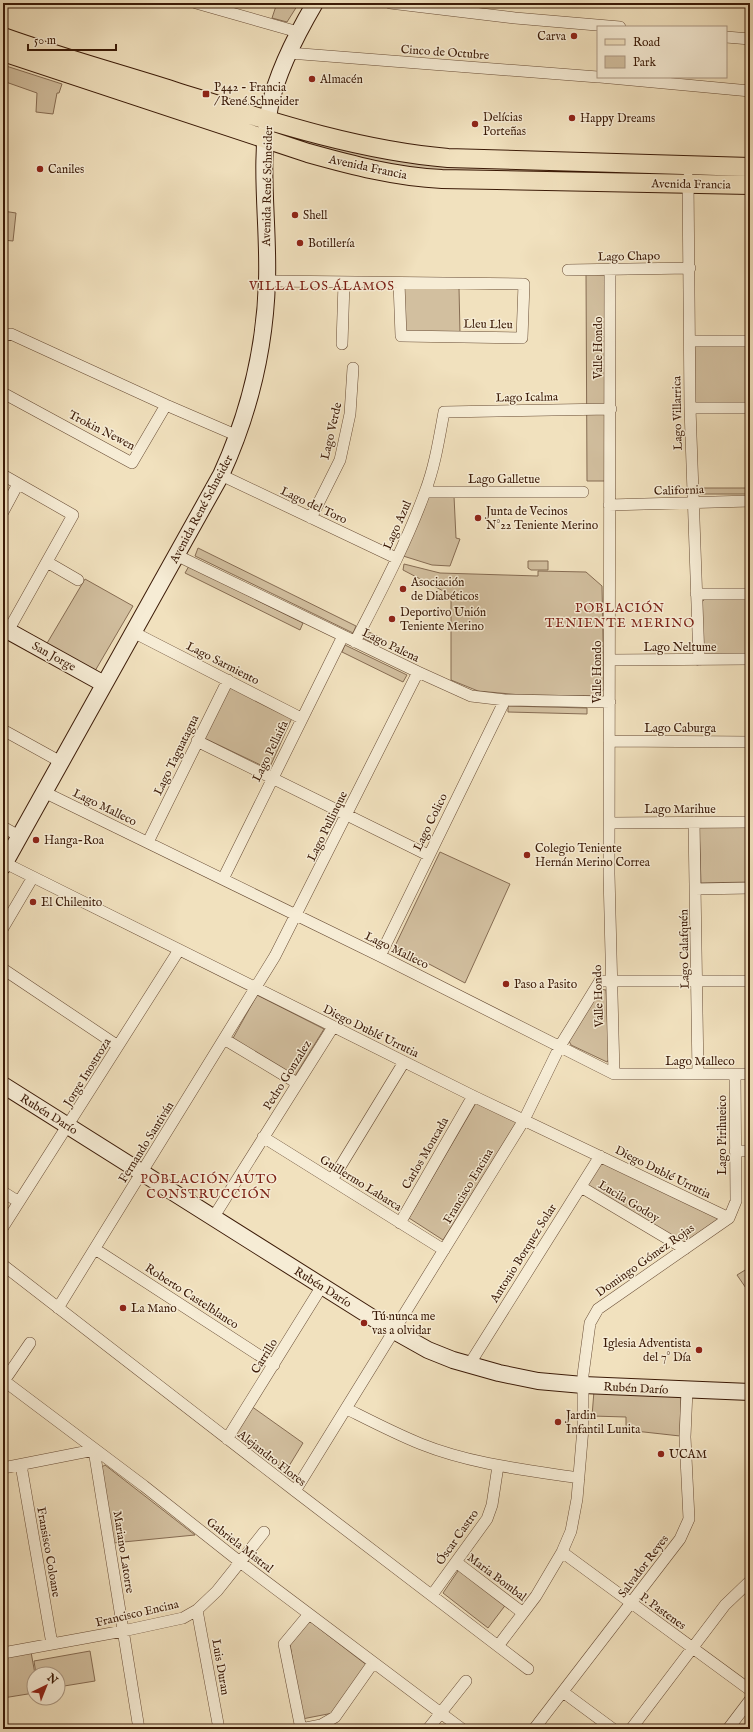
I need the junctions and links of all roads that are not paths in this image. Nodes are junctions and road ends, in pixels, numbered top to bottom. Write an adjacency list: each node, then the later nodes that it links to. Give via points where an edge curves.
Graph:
1 (196, 3): 5 (street)
2 (315, 3): 5 (main road, Avenida René Schneider)
3 (390, 3): 4 (street)
4 (608, 26)
5 (298, 32): 10 (main road, Avenida René Schneider)
6 (727, 36): 8 (street)
7 (3, 37): 11 (main road, Avenida Francia)
8 (750, 39)
9 (3, 52): 11 (main road, Avenida Francia)
10 (289, 53): 12 (street, Cinco de Octubre); 16 (main road, Avenida René Schneider, via 272,99)
11 (36, 56): 14 (main road, Avenida Francia)
12 (597, 77)
13 (610, 78): 15 (street, Cinco de Octubre)
14 (127, 85): 16 (main road, Avenida Francia); 17 (main road, Avenida Francia)
15 (750, 91)
16 (268, 121): 17 (main road, Avenida René Schneider); 18 (main road, Avenida Francia, via 372,148 424,156)
17 (266, 140): 21 (main road, Avenida Francia, via 354,166 424,178); 25 (main road, Avenida René Schneider)
18 (688, 166): 19 (main road, Avenida Francia); 21 (street, Lago Villarrica)
19 (750, 167)
20 (748, 183): 21 (main road, Avenida Francia)
21 (688, 184): 22 (street, Lago Villarrica)
22 (690, 268): 23 (street, Lago Chapo); 29 (street, Lago Villarrica)
23 (610, 269): 24 (street, Lago Chapo); 37 (street, Valle Hondo)
24 (568, 270)
25 (268, 281): 26 (street, Lleu Lleu); 39 (main road, Avenida René Schneider, via 259,358)
26 (344, 283): 27 (street, Lleu Lleu); 31 (street)
27 (399, 283): 27 (street, Lleu Lleu, via 401,336 522,338 524,284)
28 (3, 336): 34 (street, via 11,334)
29 (690, 341): 30 (street); 35 (street, Lago Villarrica)
30 (750, 341)
31 (342, 344)
32 (353, 368): 49 (street, Lago Verde, via 350,414 340,460)
33 (3, 393): 34 (street, Trokin Newen, via 132,462)
34 (166, 405): 39 (street)
35 (690, 408): 36 (street); 46 (street, Lago Villarrica)
36 (750, 408)
37 (611, 409): 38 (street, Lago Icalma); 47 (street, Valle Hondo)
38 (444, 412): 43 (street, Lago Azul, via 436,455)
39 (238, 436): 40 (main road, Avenida René Schneider)
40 (221, 475): 49 (street, Lago del Toro); 50 (main road, Avenida René Schneider)
41 (3, 476): 42 (street)
42 (18, 484): 48 (street); 52 (street, via 73,515)
43 (425, 492): 44 (street, Lago Galletue); 51 (street, Lago Azul)
44 (583, 492)
45 (750, 501): 46 (street, California)
46 (692, 502): 47 (street, California); 54 (street, Lago Villarrica)
47 (609, 505): 61 (street, Valle Hondo)
48 (3, 512)
49 (312, 518): 51 (street, Lago del Toro)
50 (176, 555): 57 (main road, Avenida René Schneider); 58 (street, Lago Palena)
51 (396, 558): 59 (street, Lago Azul)
52 (47, 562): 53 (street); 56 (street)
53 (78, 580)
54 (696, 594): 55 (street); 62 (street, Lago Villarrica)
55 (750, 594)
56 (6, 629): 65 (main road, San Jorge)
57 (133, 632): 64 (street, Lago Sarmiento); 65 (main road, Avenida René Schneider)
58 (343, 636): 59 (street, Lago Palena); 68 (street, Lago Pellaifa)
59 (355, 642): 63 (street, Lago Palena)
60 (750, 659): 62 (street, Lago Neltume)
61 (610, 660): 62 (street, Lago Neltume); 67 (street, Valle Hondo)
62 (699, 660)
63 (418, 672): 66 (street, Lago Palena, via 471,696); 76 (street, Lago Pullinque)
64 (228, 680): 68 (street, Lago Sarmiento); 70 (street, Lago Taguatagua)
65 (104, 684): 73 (main road, Avenida René Schneider)
66 (505, 700): 67 (street, Lago Palena); 83 (street, Lago Colico)
67 (610, 702): 71 (street, Valle Hondo)
68 (301, 718): 74 (street, Lago Pellaifa)
69 (3, 730): 73 (street)
70 (197, 741): 74 (street); 82 (street, Lago Taguatagua)
71 (609, 741): 72 (street, Lago Caburga); 79 (street, Valle Hondo)
72 (750, 742)
73 (61, 762): 75 (main road, Avenida René Schneider)
74 (272, 778): 76 (street); 86 (street, Lago Pellaifa)
75 (44, 792): 81 (main road, Avenida René Schneider); 82 (street, Lago Malleco)
76 (347, 816): 83 (street); 89 (street, Lago Pullinque)
77 (694, 822): 78 (street, Lago Marihue); 79 (street, Lago Marihue); 87 (street, Lago Calafquén)
78 (750, 822)
79 (610, 823): 94 (street, Valle Hondo)
80 (3, 828): 81 (street)
81 (19, 836): 84 (main road, Avenida René Schneider)
82 (148, 842): 86 (street, Lago Malleco)
83 (428, 855): 92 (street, Lago Colico)
84 (4, 865): 85 (street, Diego Dublé Urrutia)
85 (33, 877): 90 (street); 91 (street, Diego Dublé Urrutia)
86 (223, 879): 89 (street, Lago Malleco)
87 (695, 888): 88 (street); 96 (street, Lago Calafquén)
88 (750, 888)
89 (297, 915): 92 (street, Lago Malleco); 97 (street, Lago Pullinque)
90 (3, 928)
91 (179, 950): 97 (street, Diego Dublé Urrutia); 100 (street, Jorge Inostroza)
92 (380, 956): 101 (street, Lago Malleco)
93 (3, 969): 100 (street)
94 (610, 981): 96 (street); 101 (street, Francisco Encina, via 600,980); 103 (street, Valle Hondo)
95 (750, 981): 96 (street)
96 (698, 982): 104 (street, Lago Calafquén)
97 (256, 988): 98 (street, Diego Dublé Urrutia); 99 (street, Fernando Santiván)
98 (333, 1026): 102 (street, Diego Dublé Urrutia); 107 (street, Pedro Gonzalez)
99 (224, 1039): 107 (street); 116 (street, Fernando Santiván)
100 (118, 1046): 111 (street, Jorge Inostroza)
101 (560, 1046): 103 (street, Lago Malleco); 110 (street, Francisco Encina)
102 (404, 1062): 109 (street, Diego Dublé Urrutia); 117 (street)
103 (614, 1074): 104 (street, Lago Malleco)
104 (698, 1074): 105 (street, Lago Malleco)
105 (735, 1074): 106 (street, Lago Malleco); 113 (street, Lago Pirihueico)
106 (750, 1074)
107 (297, 1083): 112 (street, Pedro Gonzalez)
108 (3, 1085): 111 (main road, Rubén Darío)
109 (473, 1096): 110 (street, Diego Dublé Urrutia); 123 (street, Carlos Moncada)
110 (524, 1120): 115 (street, Diego Dublé Urrutia); 127 (street, Francisco Encina)
111 (68, 1126): 116 (main road, Rubén Darío); 120 (street, Jorge Inostroza)
112 (263, 1137): 117 (street, Guillermo Labarca); 121 (street, Pedro Gonzalez)
113 (735, 1151): 114 (street); 122 (street, Lago Pirihueico, via 736,1201)
114 (750, 1151)
115 (600, 1156): 118 (street, Antonio Borquez Solar); 122 (street, Diego Dublé Urrutia)
116 (142, 1173): 121 (main road, Rubén Darío); 125 (street, Fernando Santiván)
117 (332, 1180): 123 (street, Guillermo Labarca)
118 (581, 1187): 126 (street, Lucila Godoy); 134 (street, Antonio Borquez Solar)
119 (3, 1192): 120 (street)
120 (19, 1202): 124 (street, Jorge Inostroza)
121 (213, 1218): 129 (main road, Rubén Darío)
122 (729, 1218): 126 (street, Domingo Gómez Rojas)
123 (400, 1223): 127 (street, Guillermo Labarca)
124 (3, 1227)
125 (95, 1249): 130 (street, Fernando Santiván); 133 (street, Roberto Castelblanco)
126 (685, 1249): 136 (street, Domingo Gómez Rojas, via 598,1309 590,1324)
127 (444, 1250): 131 (street, Francisco Encina)
128 (3, 1265): 130 (street, Alejandro Flores)
129 (322, 1286): 131 (main road, Rubén Darío); 133 (street, Carrillo)
130 (58, 1308): 140 (street, Alejandro Flores)
131 (395, 1331): 134 (main road, Rubén Darío, via 428,1350); 139 (street, Francisco Encina)
132 (30, 1343): 135 (street)
133 (274, 1365): 140 (street, Carrillo)
134 (469, 1365): 136 (main road, Rubén Darío, via 538,1382)
135 (4, 1380): 141 (street, Gabriela Mistral)
136 (583, 1385): 137 (main road, Rubén Darío); 145 (street, Domingo Gómez Rojas)
137 (687, 1390): 138 (main road, Rubén Darío); 153 (street, Salvador Reyes, via 685,1437 688,1519 680,1539)
138 (750, 1392)
139 (347, 1409): 143 (street, via 421,1444); 146 (street, Francisco Encina)
140 (227, 1439): 146 (street, Alejandro Flores)
141 (94, 1450): 142 (street); 149 (street, Gabriela Mistral); 157 (street, Mariano Latorre)
142 (21, 1465): 144 (street); 158 (street, Fransisco Coloane)
143 (498, 1466): 145 (street); 150 (street, Óscar Castro, via 492,1505 487,1518)
144 (3, 1468)
145 (579, 1478): 148 (street, Domingo Gómez Rojas, via 574,1521)
146 (295, 1491): 152 (street, Alejandro Flores)
147 (264, 1532): 149 (street, Francisco Encina)
148 (562, 1552): 153 (street, P. Pastenes); 155 (street, Domingo Gómez Rojas)
149 (240, 1562): 154 (street, Francisco Encina, via 217,1591); 156 (street, Gabriela Mistral)
150 (456, 1562): 152 (street, Óscar Castro); 155 (street, Maria Bombal)
151 (750, 1581): 160 (street, via 725,1605)
152 (432, 1595): 159 (street, Alejandro Flores)
153 (631, 1604): 160 (street, P. Pastenes); 166 (street, Salvador Reyes)
154 (197, 1610): 157 (street, Francisco Encina, via 183,1618); 170 (street, Luis Duran)
155 (523, 1613): 159 (street, Domingo Gómez Rojas)
156 (309, 1614): 162 (street, Gabriela Mistral); 171 (street, via 284,1644)
157 (123, 1631): 158 (street, Francisco Encina); 169 (street, Mariano Latorre)
158 (52, 1644): 161 (street, Francisco Encina)
159 (498, 1646): 163 (street, Alejandro Flores)
160 (693, 1648): 165 (street, P. Pastenes); 176 (street)
161 (3, 1653)
162 (373, 1663): 168 (street, Gabriela Mistral); 171 (street, via 334,1718 322,1725)
163 (528, 1669)
164 (466, 1681): 168 (street)
165 (750, 1690)
166 (563, 1692): 174 (street, Salvador Reyes); 175 (street)
167 (750, 1700): 177 (street)
168 (440, 1713): 172 (street); 173 (street, Gabriela Mistral)
169 (139, 1729)
170 (219, 1729)
171 (301, 1729)
172 (428, 1729)
173 (462, 1729)
174 (534, 1729)
175 (613, 1729)
176 (631, 1729)
177 (728, 1729)

